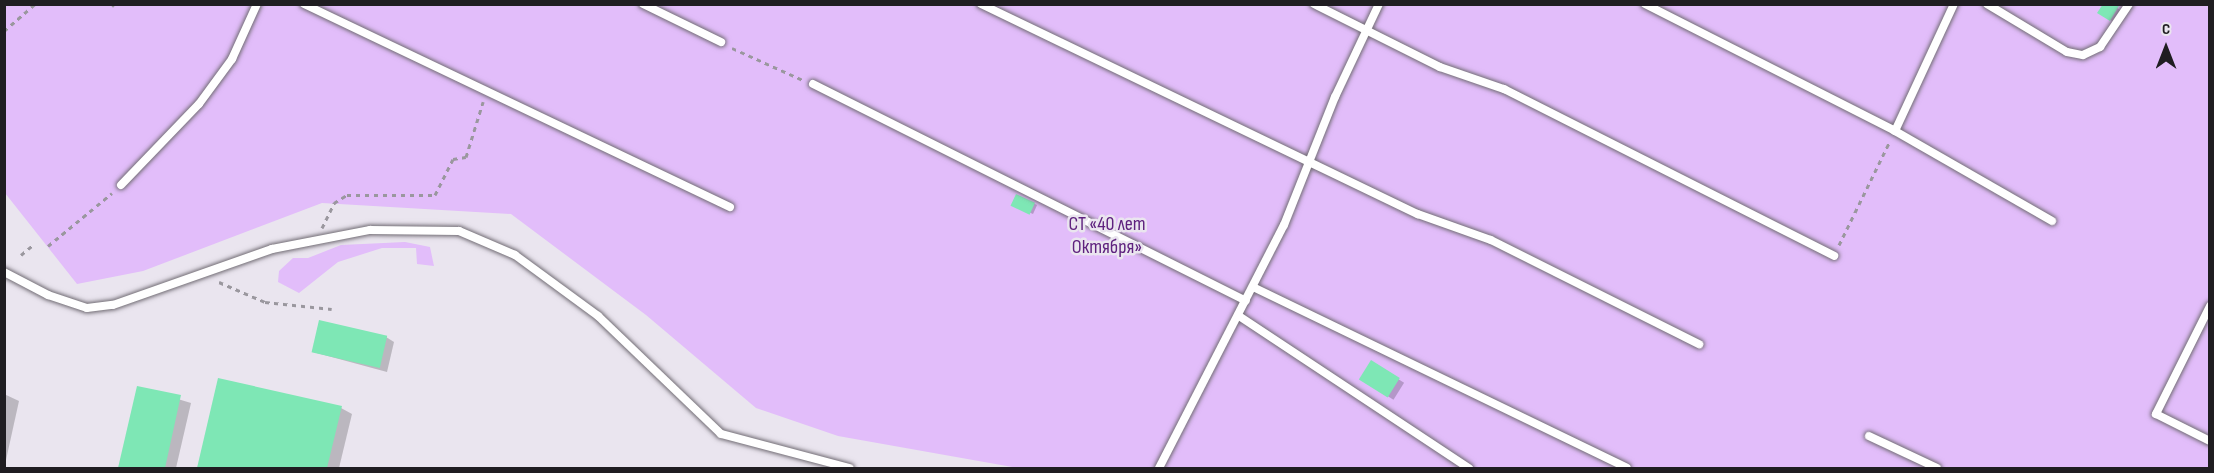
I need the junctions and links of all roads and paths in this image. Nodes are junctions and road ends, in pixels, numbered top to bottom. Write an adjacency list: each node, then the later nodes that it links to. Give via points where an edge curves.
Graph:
1 (35, 4): 13 (path)
2 (257, 4): 20 (lane, via 232,59 199,104)
3 (304, 4): 17 (lane)
4 (643, 4): 14 (lane)
5 (981, 4): 19 (lane)
6 (1314, 4): 12 (lane)
7 (1379, 4): 12 (lane)
8 (1645, 4): 18 (lane)
9 (1954, 4): 18 (lane)
10 (1987, 4): 11 (lane, via 2067,52 2084,55 2100,47)
11 (2129, 4)
12 (1368, 30): 19 (lane, via 1335,97); 27 (lane, via 1440,66 1504,89)
13 (4, 31)
14 (721, 42)
15 (746, 54): 16 (path)
16 (813, 84): 31 (lane)
17 (487, 91): 21 (lane); 23 (path, via 466,158 453,159 435,195 347,195 334,203)
18 (1895, 131): 22 (lane); 27 (path)
19 (1310, 162): 30 (lane); 35 (lane, via 1418,214 1491,240)
20 (121, 185): 25 (path)
21 (730, 207)
22 (2052, 221)
23 (316, 241): 29 (lane, via 272,249); 38 (lane, via 370,230 459,231 506,251 598,316 721,434)
24 (34, 244): 26 (path)
25 (48, 246)
26 (21, 255)
27 (1834, 256)
28 (4, 272): 29 (lane, via 48,295 87,308 113,305)
29 (198, 273): 33 (path, via 265,302)
30 (1253, 287): 31 (lane); 41 (lane)
31 (1246, 301): 34 (lane)
32 (2210, 306): 37 (lane, via 2156,414)
33 (332, 309)
34 (1239, 316): 39 (lane); 40 (lane)
35 (1699, 344)
36 (1869, 436): 42 (lane)
37 (2210, 441)
38 (850, 468)
39 (1159, 468)
40 (1469, 468)
41 (1627, 468)
42 (1937, 468)

